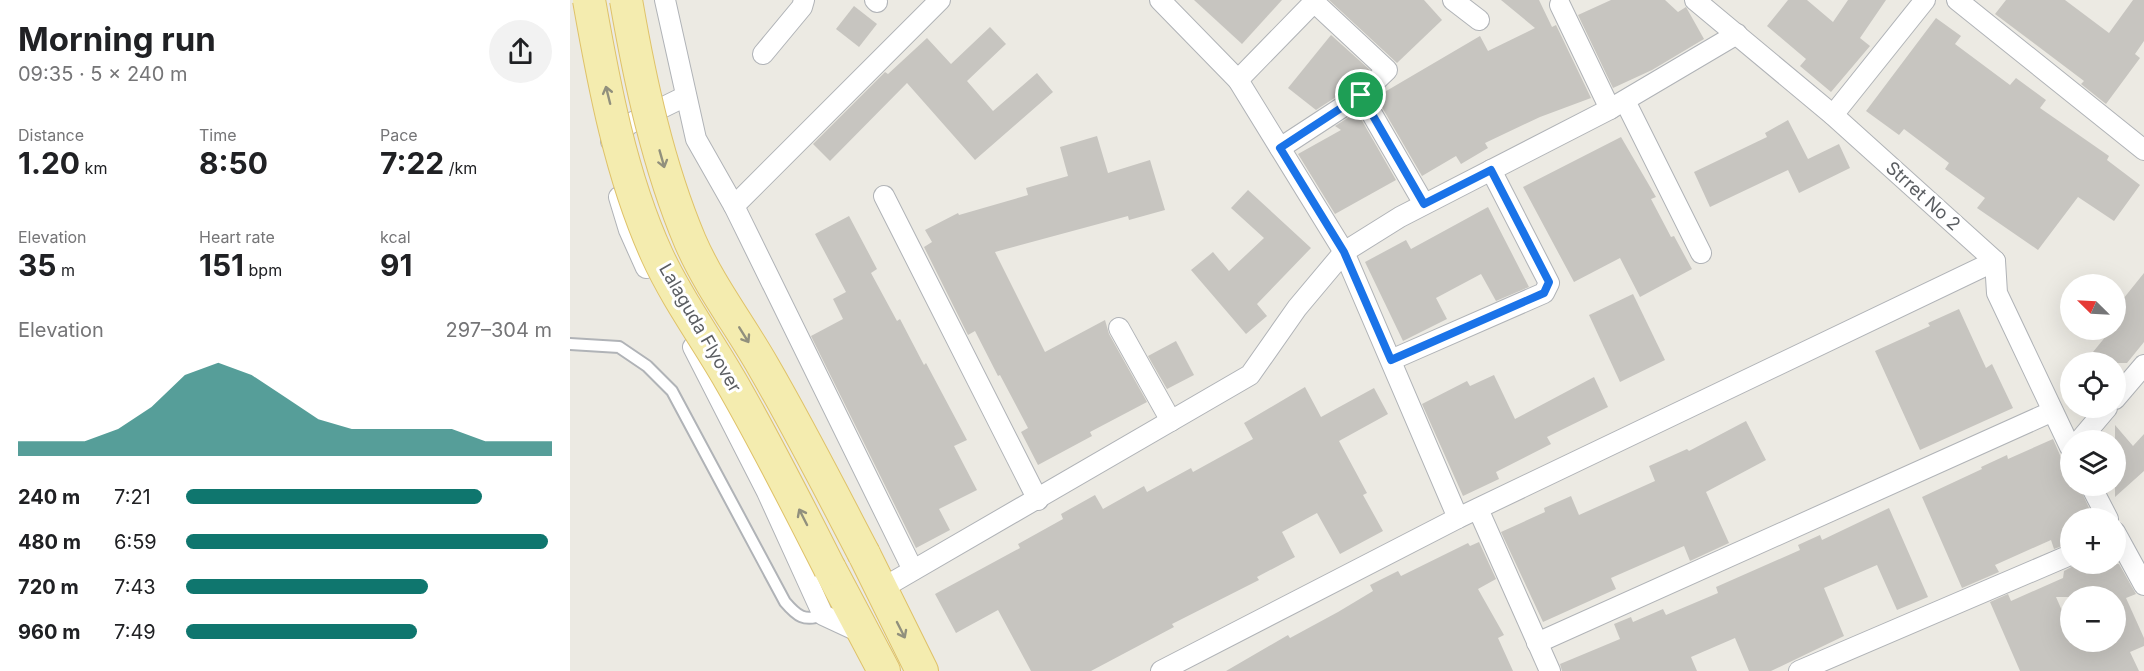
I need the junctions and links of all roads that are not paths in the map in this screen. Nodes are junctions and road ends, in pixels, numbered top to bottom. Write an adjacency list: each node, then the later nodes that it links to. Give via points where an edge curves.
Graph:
1 (589, 0): 48 (main road, Lalaguda Flyover, one-way to 1, bridge, via 761,435 657,255 620,144)
2 (626, 0): 46 (main road, Lalaguda Flyover, one-way to 46, bridge, via 656,137 671,192 691,243 762,364)
3 (665, 0): 17 (street)
4 (804, 0): 14 (street)
5 (940, 0): 25 (street)
6 (1160, 0): 15 (street)
7 (1454, 0): 12 (street)
8 (1695, 0): 13 (street, Strret No 2)
9 (1925, 0): 19 (street)
10 (1957, 0): 21 (street)
11 (1560, 5): 18 (street)
12 (1479, 20)
13 (1737, 34): 18 (street); 19 (street, Strret No 2)
14 (764, 54)
15 (1238, 81): 16 (street, via 1314,2 1387,69); 20 (street)
16 (1361, 95): 20 (street); 24 (street)
17 (686, 96): 25 (street, via 696,139); 47 (street, via 629,124 608,143 607,158 629,230 648,272 706,370 768,492)
18 (1618, 105): 22 (street); 27 (street)
19 (1833, 115): 28 (street, Strret No 2)
20 (1280, 148): 26 (street)
21 (2144, 150)
22 (1491, 170): 24 (street); 31 (street, via 1549,282 1548,289)
23 (884, 196): 39 (street)
24 (1424, 204): 26 (street)
25 (734, 206): 44 (street)
26 (1344, 252): 31 (street); 36 (street, via 1297,308 1250,375)
27 (1701, 253)
28 (1995, 261): 34 (street, via 1997,293); 40 (street)
29 (1119, 328): 36 (street)
30 (570, 344): 47 (lane, via 619,347 647,366 672,391 785,602 798,617 812,620)
31 (1391, 360): 41 (street)
32 (2143, 367): 33 (street)
33 (2126, 386)
34 (2051, 412): 37 (street); 49 (street)
35 (2099, 418): 38 (street)
36 (1171, 421): 39 (street)
37 (2061, 430)
38 (2088, 430)
39 (1038, 500): 44 (street)
40 (1478, 509): 41 (street); 49 (street)
41 (1458, 518): 52 (street)
42 (2126, 553): 45 (street)
43 (2060, 559): 54 (street)
44 (913, 570): 46 (street)
45 (2144, 585)
46 (881, 589): 51 (main road, Lalaguda Flyover, one-way to 51)
47 (823, 615): 48 (street)
48 (866, 635): 50 (main road, Lalaguda Flyover)
49 (1537, 643): 53 (street)
50 (884, 671)
51 (922, 671)
52 (1161, 671)
53 (1550, 671)
54 (1799, 671)

